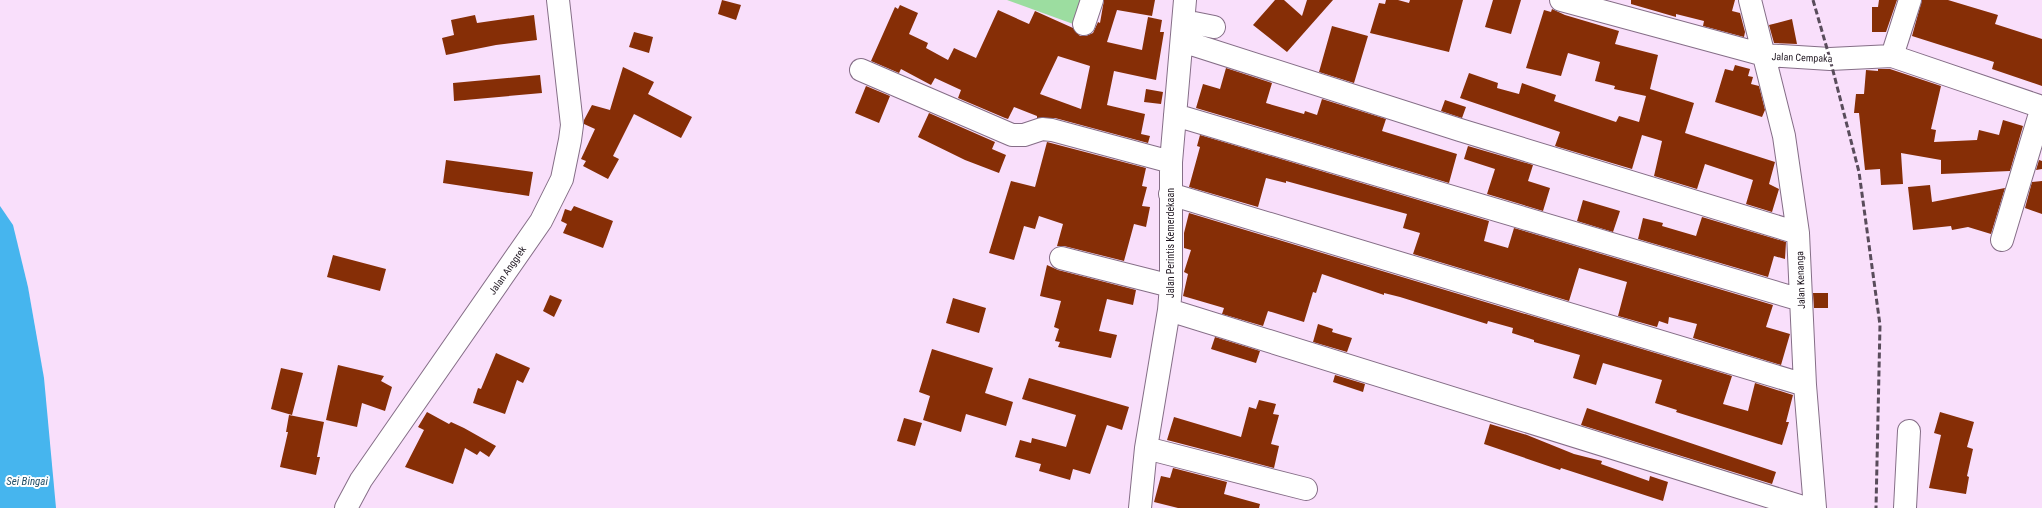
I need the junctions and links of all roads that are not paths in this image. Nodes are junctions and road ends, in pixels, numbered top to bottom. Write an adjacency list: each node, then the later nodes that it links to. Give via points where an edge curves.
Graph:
1 (558, 0): 27 (street, Jalan Anggrek, via 572,125 562,179 541,221 361,480)
2 (1092, 0): 7 (street)
3 (1561, 0): 9 (street, Jalan Cempaka)
4 (1750, 0): 9 (street, Jalan Kenanga)
5 (1910, 0): 10 (street)
6 (1184, 20): 8 (street); 13 (street, Jalan Perintis Kemerdekaan); 16 (street, via 1460,130)
7 (1084, 24)
8 (1214, 27)
9 (1764, 55): 10 (street, Jalan Cempaka, via 1830,59); 16 (street, Jalan Kenanga, via 1784,136)
10 (1892, 56): 12 (street, Jalan Cempaka)
11 (861, 70): 14 (street, via 1012,135 1024,135 1042,129 1052,130)
12 (2042, 107): 17 (street)
13 (1175, 115): 14 (street, Jalan Perintis Kemerdekaan); 20 (street)
14 (1171, 162): 15 (street, Jalan Perintis Kemerdekaan)
15 (1170, 194): 19 (street, Jalan Perintis Kemerdekaan); 22 (street)
16 (1798, 233): 20 (street, Jalan Kenanga)
17 (2002, 240)
18 (1062, 258): 19 (street)
19 (1171, 286): 21 (street, Jalan Perintis Kemerdekaan)
20 (1801, 300): 22 (street, Jalan Kenanga)
21 (1169, 310): 24 (street, Jalan Perintis Kemerdekaan); 28 (street)
22 (1805, 385): 29 (street, Jalan Kenanga)
23 (1909, 431): 30 (street)
24 (1146, 448): 25 (street); 26 (street, Jalan Perintis Kemerdekaan)
25 (1306, 489)
26 (1146, 506)
27 (346, 508)
28 (1806, 508)
29 (1815, 508)
30 (1905, 508)

